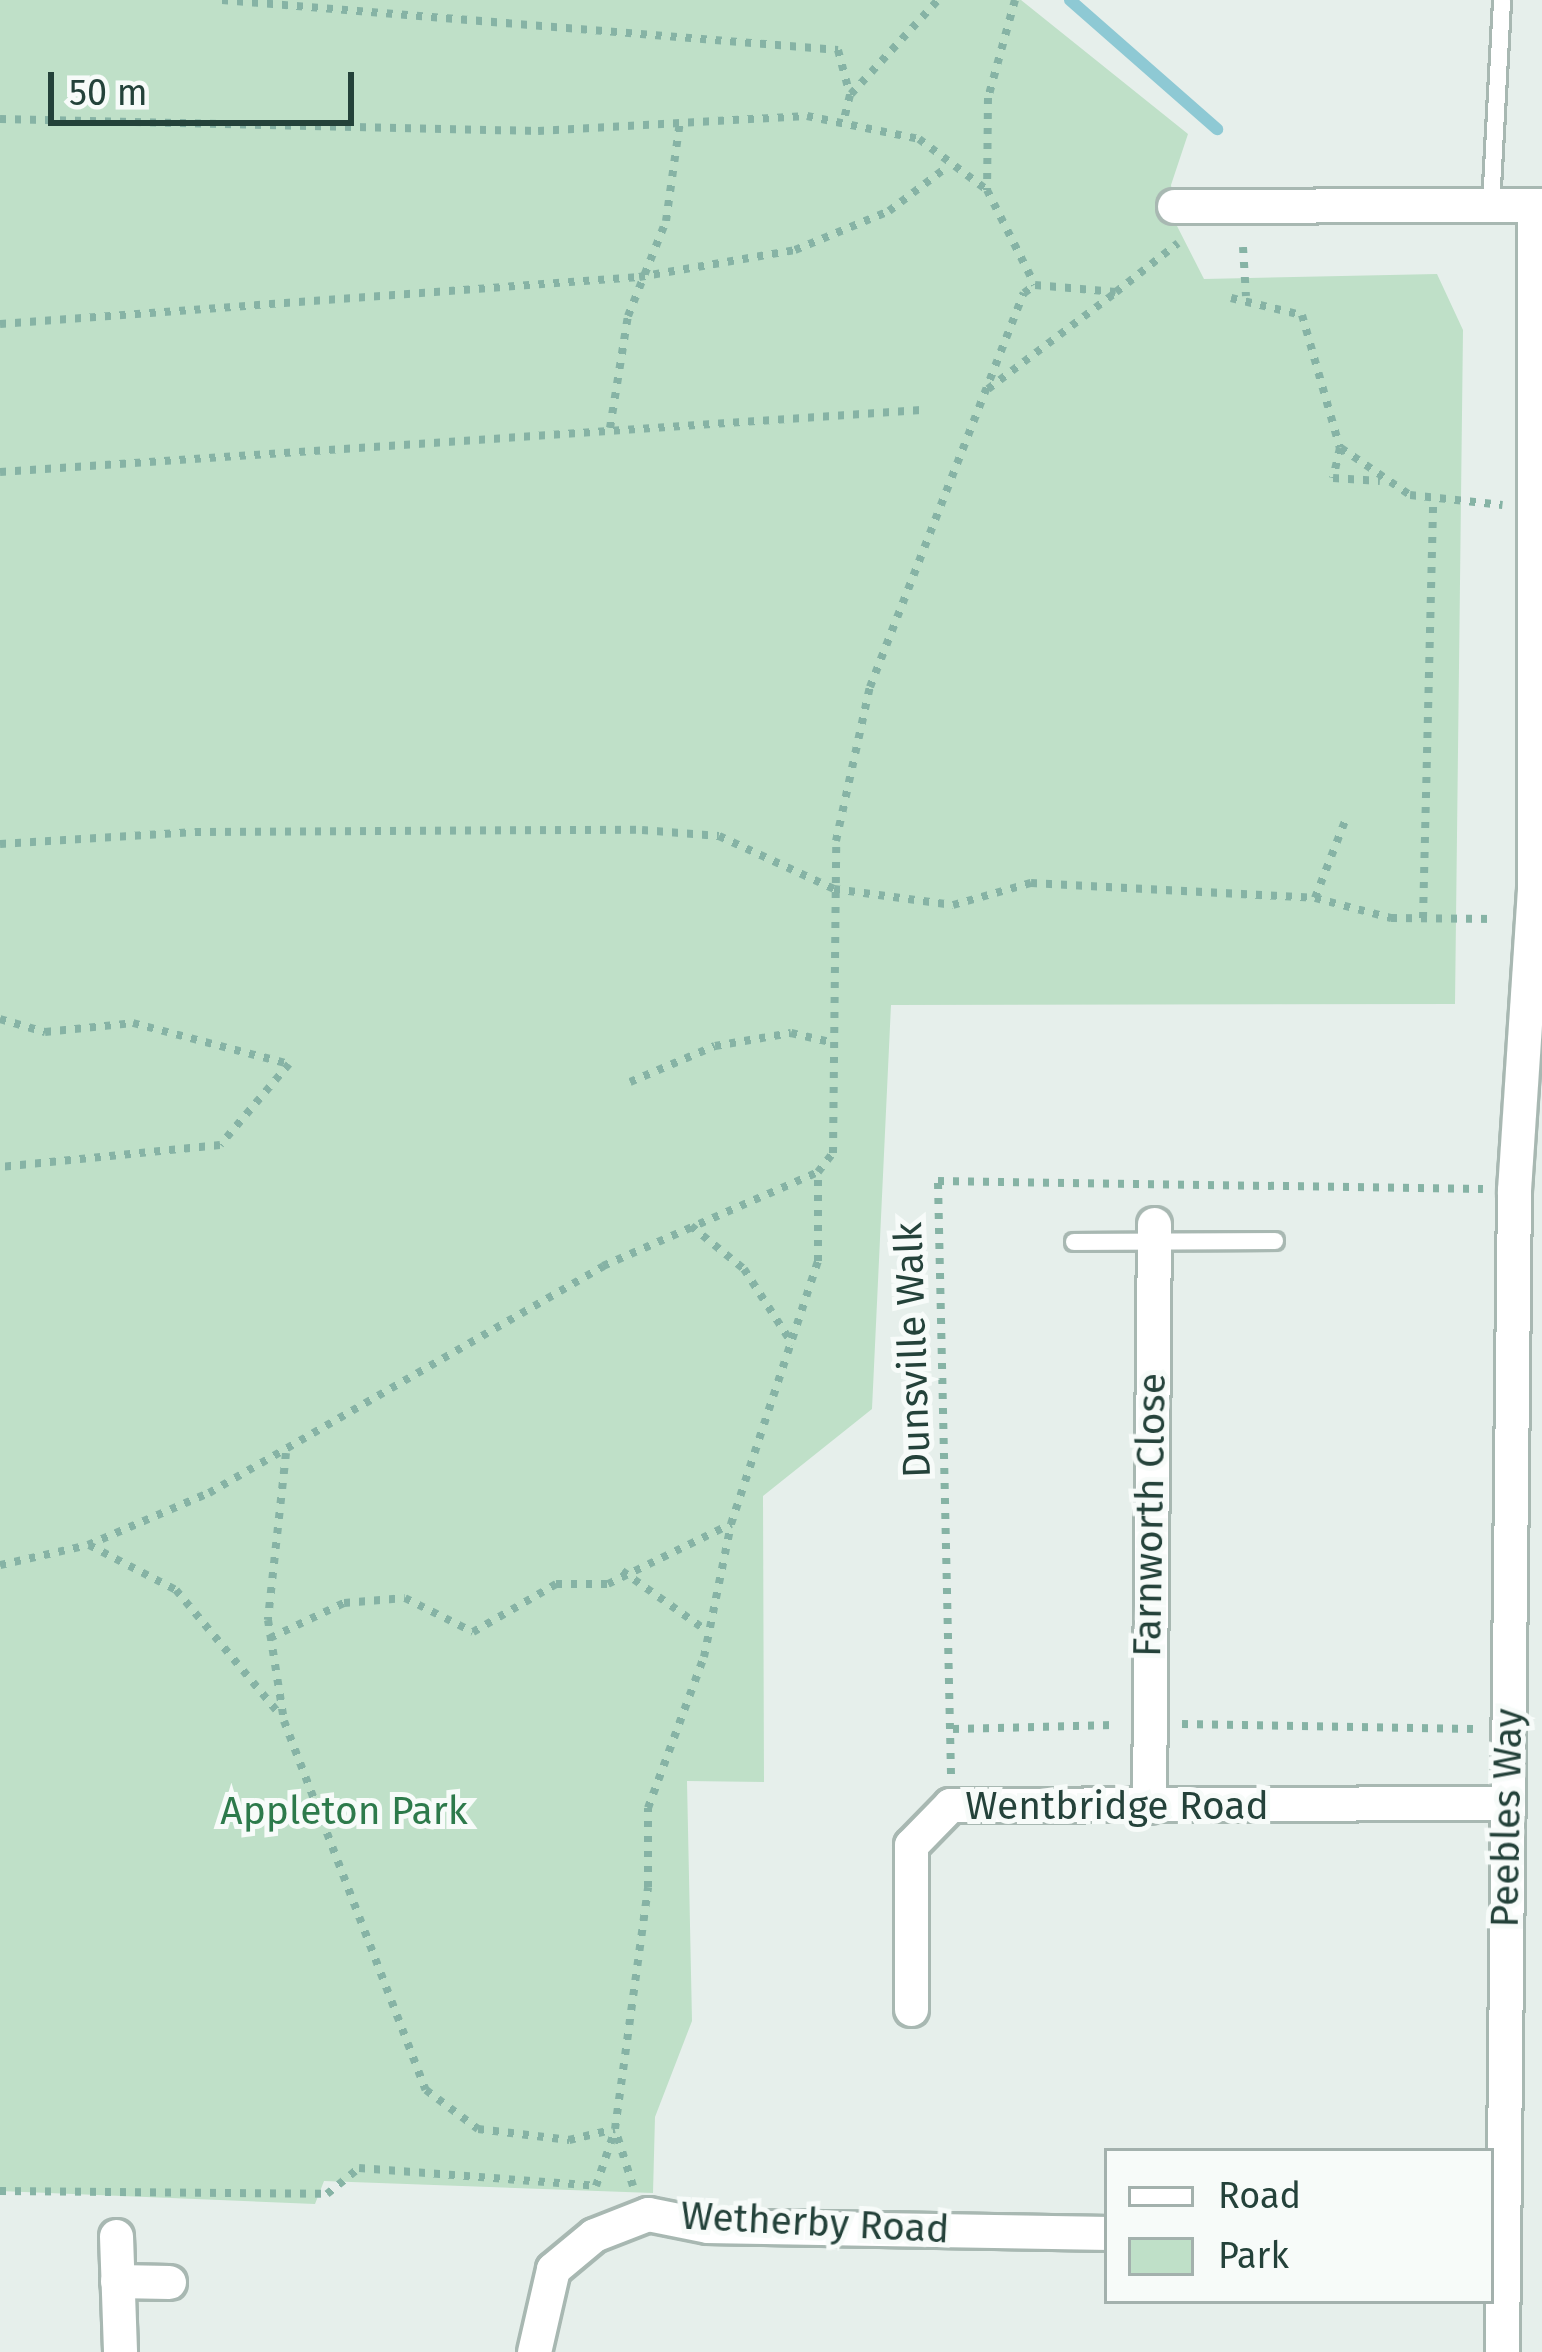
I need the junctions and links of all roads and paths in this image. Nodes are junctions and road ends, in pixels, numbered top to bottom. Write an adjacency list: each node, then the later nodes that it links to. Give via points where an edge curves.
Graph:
1 (223, 0): 5 (path, via 838,50)
2 (938, 0): 5 (path)
3 (1015, 0): 10 (path, via 988,98)
4 (1502, 0): 11 (lane)
5 (850, 95): 8 (path)
6 (0, 119): 7 (path, via 538,131)
7 (680, 122): 8 (path, via 807,116); 15 (path, via 666,221)
8 (843, 124): 9 (path, via 920,139)
9 (947, 167): 10 (path); 15 (path, via 889,211 795,250)
10 (987, 190): 16 (path)
11 (1492, 205): 12 (street); 13 (street)
12 (1538, 205): 28 (street, Peebles Way)
13 (1187, 206): 17 (path, via 1183,238)
14 (1243, 247): 18 (path)
15 (639, 277): 20 (path); 23 (path)
16 (1035, 285): 17 (path); 21 (path)
17 (1116, 292): 21 (path)
18 (1246, 296): 19 (path); 24 (path, via 1302,315)
19 (1231, 298)
20 (0, 324)
21 (988, 390): 31 (path, via 870,687)
22 (921, 410): 23 (path)
23 (610, 428): 25 (path)
24 (1340, 448): 26 (path); 26 (path, via 1333,478)
25 (0, 472)
26 (1380, 481): 27 (path)
27 (1433, 499): 28 (path); 34 (path)
28 (1534, 506): 33 (street, Peebles Way)
29 (1345, 821): 32 (path)
30 (0, 844): 31 (path, via 195,832 642,830 719,836)
31 (834, 889): 32 (path, via 953,904 1031,883); 36 (path)
32 (1315, 898): 34 (path)
33 (1536, 901): 34 (path); 40 (street, Peebles Way)
34 (1423, 918)
35 (0, 1019): 38 (path, via 45,1032 133,1023 289,1064 220,1145)
36 (834, 1043): 37 (path, via 791,1033 715,1046); 39 (path, via 833,1153)
37 (630, 1082)
38 (0, 1167)
39 (818, 1172): 41 (path); 45 (path, via 818,1261)
40 (1514, 1190): 55 (path, Dunsville Walk, via 938,1181); 56 (street, Peebles Way)
41 (692, 1226): 45 (path, via 743,1269); 46 (path, via 603,1267)
42 (1154, 1233): 43 (lane); 44 (lane); 54 (street, Farnworth Close)
43 (1275, 1241)
44 (1074, 1242)
45 (794, 1346): 47 (path)
46 (286, 1454): 48 (path); 52 (path)
47 (731, 1524): 50 (path); 51 (path)
48 (88, 1545): 49 (path); 53 (path, via 176,1590)
49 (0, 1565)
50 (621, 1570): 51 (path, via 668,1594); 52 (path, via 608,1584 556,1584 473,1632 406,1598 344,1603)
51 (708, 1632): 61 (path, via 648,1808 649,1887)
52 (270, 1638): 53 (path)
53 (284, 1721): 61 (path, via 342,1892 426,2090 478,2129 569,2140)
54 (1148, 1724): 55 (path); 56 (path); 59 (street, Farnworth Close)
55 (953, 1729): 58 (path, Dunsville Walk)
56 (1519, 1738): 57 (street, Peebles Way)
57 (1507, 1803): 59 (street, Wentbridge Road); 66 (street, Peebles Way)
58 (950, 1805): 59 (street, Wentbridge Road); 60 (street, Wentbridge Road, via 911,1845)
59 (1149, 1806)
60 (911, 2009)
61 (615, 2129): 62 (path, via 596,2186 359,2168 327,2194); 63 (path)
62 (0, 2191)
63 (648, 2214): 64 (street, Wetherby Road, via 708,2226); 70 (street, Wetherby Road, via 594,2236 553,2269)
64 (1104, 2233)
65 (116, 2236): 67 (street)
66 (1498, 2239): 71 (street, Peebles Way)
67 (117, 2281): 68 (street); 69 (street)
68 (169, 2282)
69 (120, 2352)
70 (534, 2352)
71 (1502, 2352)

